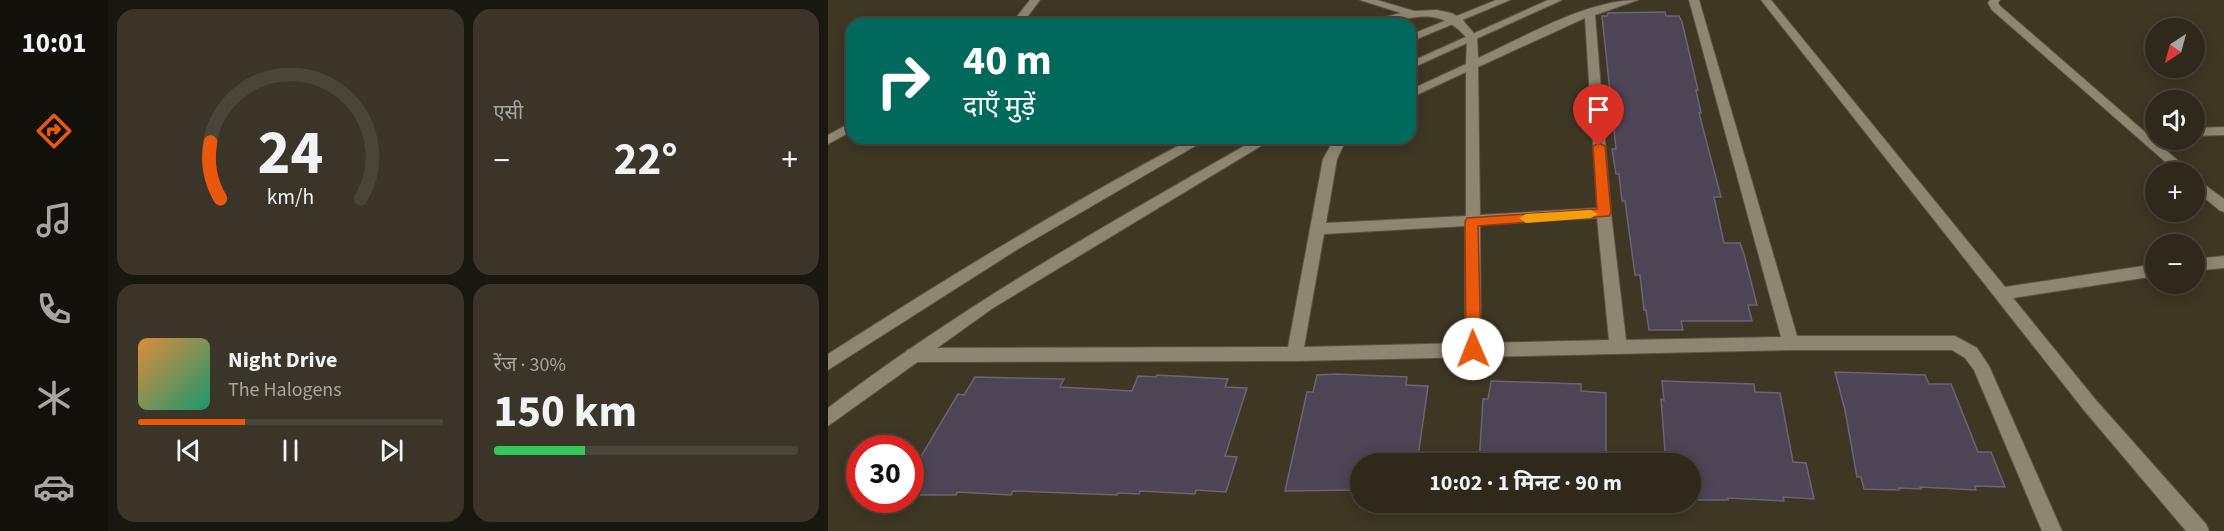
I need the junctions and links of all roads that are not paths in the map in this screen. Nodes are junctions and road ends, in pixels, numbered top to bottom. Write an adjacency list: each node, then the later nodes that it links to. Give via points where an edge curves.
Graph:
1 (1035, 0): 11 (street)
2 (1365, 0): 10 (street)
3 (1505, 0): 13 (street)
4 (1557, 0): 15 (street)
5 (1633, 0): 9 (street)
6 (1694, 0): 38 (street)
7 (1766, 0): 37 (street)
8 (1995, 0): 22 (street, via 1996,8 2024,34)
9 (1590, 13): 17 (street); 31 (street)
10 (1419, 14): 12 (street); 13 (street)
11 (1021, 18)
12 (1388, 18)
13 (1455, 19): 14 (street); 15 (street)
14 (1416, 36)
15 (1472, 37): 16 (street); 17 (street)
16 (1416, 63)
17 (1471, 64): 18 (street); 32 (street)
18 (1416, 91)
19 (846, 130): 24 (street)
20 (2224, 131): 21 (street)
21 (2205, 132)
22 (2141, 134): 23 (street); 28 (street)
23 (2145, 134)
24 (828, 140)
25 (1192, 144): 43 (street, via 999,252)
26 (1258, 144): 42 (street, via 1052,264)
27 (1338, 144): 33 (street, via 1330,159)
28 (2173, 162)
29 (2205, 191): 30 (street)
30 (2224, 207)
31 (1604, 213): 32 (street); 39 (street)
32 (1472, 222): 33 (street); 40 (street)
33 (1317, 229): 41 (street)
34 (2224, 262): 35 (street)
35 (2205, 264)
36 (2145, 272): 37 (street)
37 (2000, 294): 46 (street)
38 (1791, 343): 39 (street); 45 (street, via 1955,343 1971,353 1981,366)
39 (1618, 346): 40 (street)
40 (1473, 349): 41 (street)
41 (1295, 354): 42 (street)
42 (913, 355): 44 (street)
43 (828, 363)
44 (828, 418)
45 (2052, 531)
46 (2199, 531)

